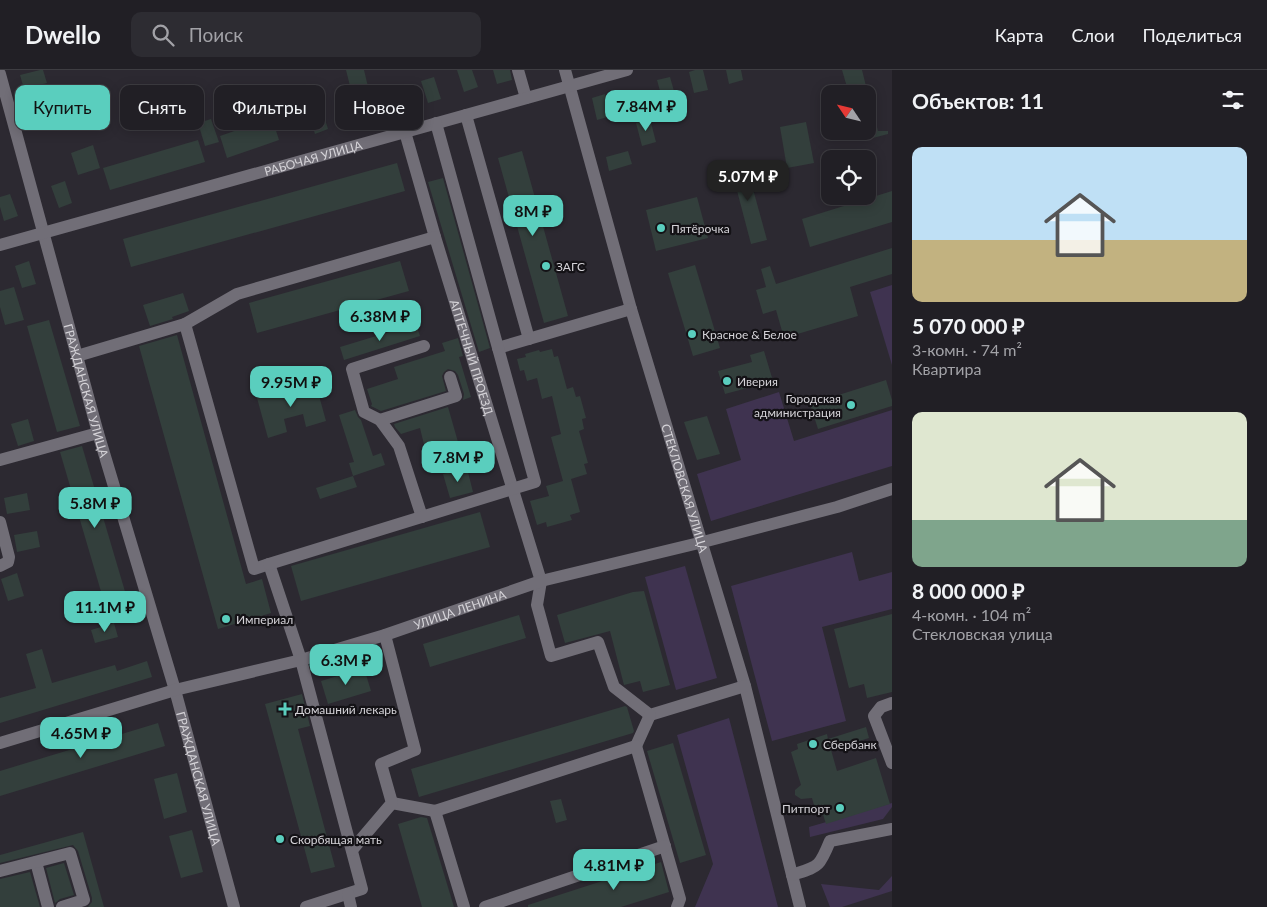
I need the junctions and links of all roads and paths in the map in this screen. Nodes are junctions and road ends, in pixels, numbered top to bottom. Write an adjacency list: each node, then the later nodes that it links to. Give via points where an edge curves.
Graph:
1 (518, 70): 6 (street)
2 (565, 70): 5 (street, СТЕКЛОВСКАЯ УЛИЦА)
3 (627, 70): 5 (street, РАБОЧАЯ УЛИЦА)
4 (0, 74): 10 (street, ГРАЖДАНСКАЯ УЛИЦА)
5 (569, 86): 6 (street, РАБОЧАЯ УЛИЦА); 13 (street, СТЕКЛОВСКАЯ УЛИЦА)
6 (526, 98): 7 (street, РАБОЧАЯ УЛИЦА)
7 (466, 115): 8 (street, РАБОЧАЯ УЛИЦА); 15 (street)
8 (436, 123): 9 (street, РАБОЧАЯ УЛИЦА); 17 (street)
9 (405, 132): 10 (street, РАБОЧАЯ УЛИЦА); 11 (street, АПТЕЧНЫЙ ПРОЕЗД)
10 (44, 232): 12 (street, РАБОЧАЯ УЛИЦА); 18 (street, ГРАЖДАНСКАЯ УЛИЦА)
11 (435, 238): 14 (street, via 237,294); 23 (street, АПТЕЧНЫЙ ПРОЕЗД)
12 (0, 245)
13 (631, 309): 15 (street); 27 (street, СТЕКЛОВСКАЯ УЛИЦА)
14 (185, 324): 18 (street); 28 (street, via 254,569)
15 (529, 339): 17 (street)
16 (424, 346): 20 (street, via 352,369 364,412)
17 (498, 348): 23 (street, via 535,482)
18 (77, 356): 21 (street, ГРАЖДАНСКАЯ УЛИЦА)
19 (450, 378): 20 (street, via 456,396)
20 (380, 420): 25 (street, via 399,446)
21 (98, 433): 22 (street); 34 (street, ГРАЖДАНСКАЯ УЛИЦА)
22 (0, 460)
23 (512, 489): 25 (street); 30 (street, АПТЕЧНЫЙ ПРОЕЗД)
24 (892, 489): 27 (street, УЛИЦА ЛЕНИНА)
25 (422, 517): 28 (street)
26 (0, 522): 29 (street, via 9,557 8,562)
27 (703, 542): 30 (street, УЛИЦА ЛЕНИНА); 33 (street, СТЕКЛОВСКАЯ УЛИЦА)
28 (269, 564): 32 (street)
29 (0, 566)
30 (541, 581): 31 (street, УЛИЦА ЛЕНИНА); 36 (street, via 537,606 551,656 598,642 614,687)
31 (385, 636): 32 (street, УЛИЦА ЛЕНИНА); 40 (street, via 415,750 381,764)
32 (301, 660): 34 (street, УЛИЦА ЛЕНИНА); 44 (street)
33 (745, 686): 36 (street); 47 (street, СТЕКЛОВСКАЯ УЛИЦА)
34 (175, 690): 37 (street, УЛИЦА ЛЕНИНА); 51 (street, ГРАЖДАНСКАЯ УЛИЦА)
35 (892, 703): 39 (street, via 881,707 874,716)
36 (650, 715): 38 (street)
37 (0, 743)
38 (636, 746): 41 (street); 43 (street)
39 (892, 763)
40 (392, 803): 41 (street); 44 (street)
41 (435, 811): 54 (street)
42 (892, 829): 47 (street, via 830,841 822,863)
43 (665, 846): 55 (street); 56 (street, via 680,898)
44 (352, 850): 48 (street, via 362,889)
45 (36, 862): 46 (street); 49 (street); 50 (street, via 70,853 84,900)
46 (0, 871)
47 (792, 876): 57 (street, СТЕКЛОВСКАЯ УЛИЦА)
48 (348, 894): 52 (street); 53 (street)
49 (48, 907)
50 (62, 907)
51 (234, 907)
52 (306, 907)
53 (351, 907)
54 (464, 907)
55 (484, 907)
56 (678, 907)
57 (800, 907)

